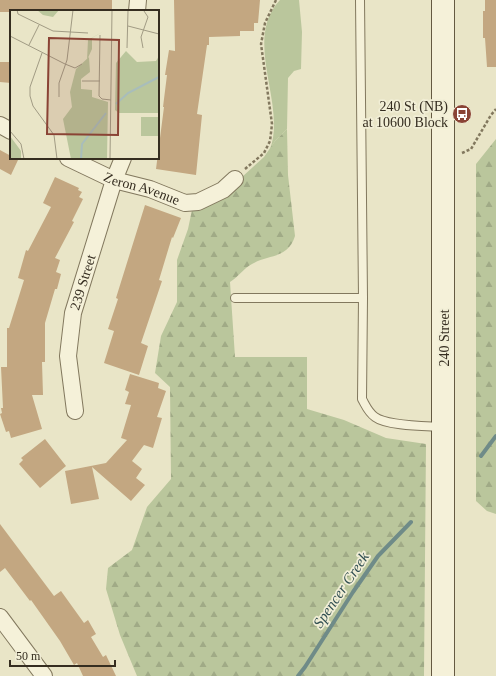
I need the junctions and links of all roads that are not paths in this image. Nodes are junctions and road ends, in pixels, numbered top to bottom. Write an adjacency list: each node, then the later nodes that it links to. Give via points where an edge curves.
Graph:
1 (138, 0): 4 (street)
2 (360, 0): 12 (lane)
3 (443, 0): 14 (main road, 240 Street)
4 (137, 10)
5 (0, 125): 6 (street)
6 (10, 130)
7 (70, 159): 10 (street, Zeron Avenue)
8 (123, 159): 10 (street, 239 Street)
9 (234, 179): 10 (street, Zeron Avenue, via 223,190 198,202 185,203 150,189)
10 (114, 180): 13 (street, 239 Street, via 73,313 68,356)
11 (235, 298): 12 (lane)
12 (363, 298): 14 (lane, via 362,399 368,411 385,422)
13 (75, 410)
14 (444, 428): 17 (main road, 240 Street)
15 (0, 617): 16 (street)
16 (44, 676)
17 (444, 676)

